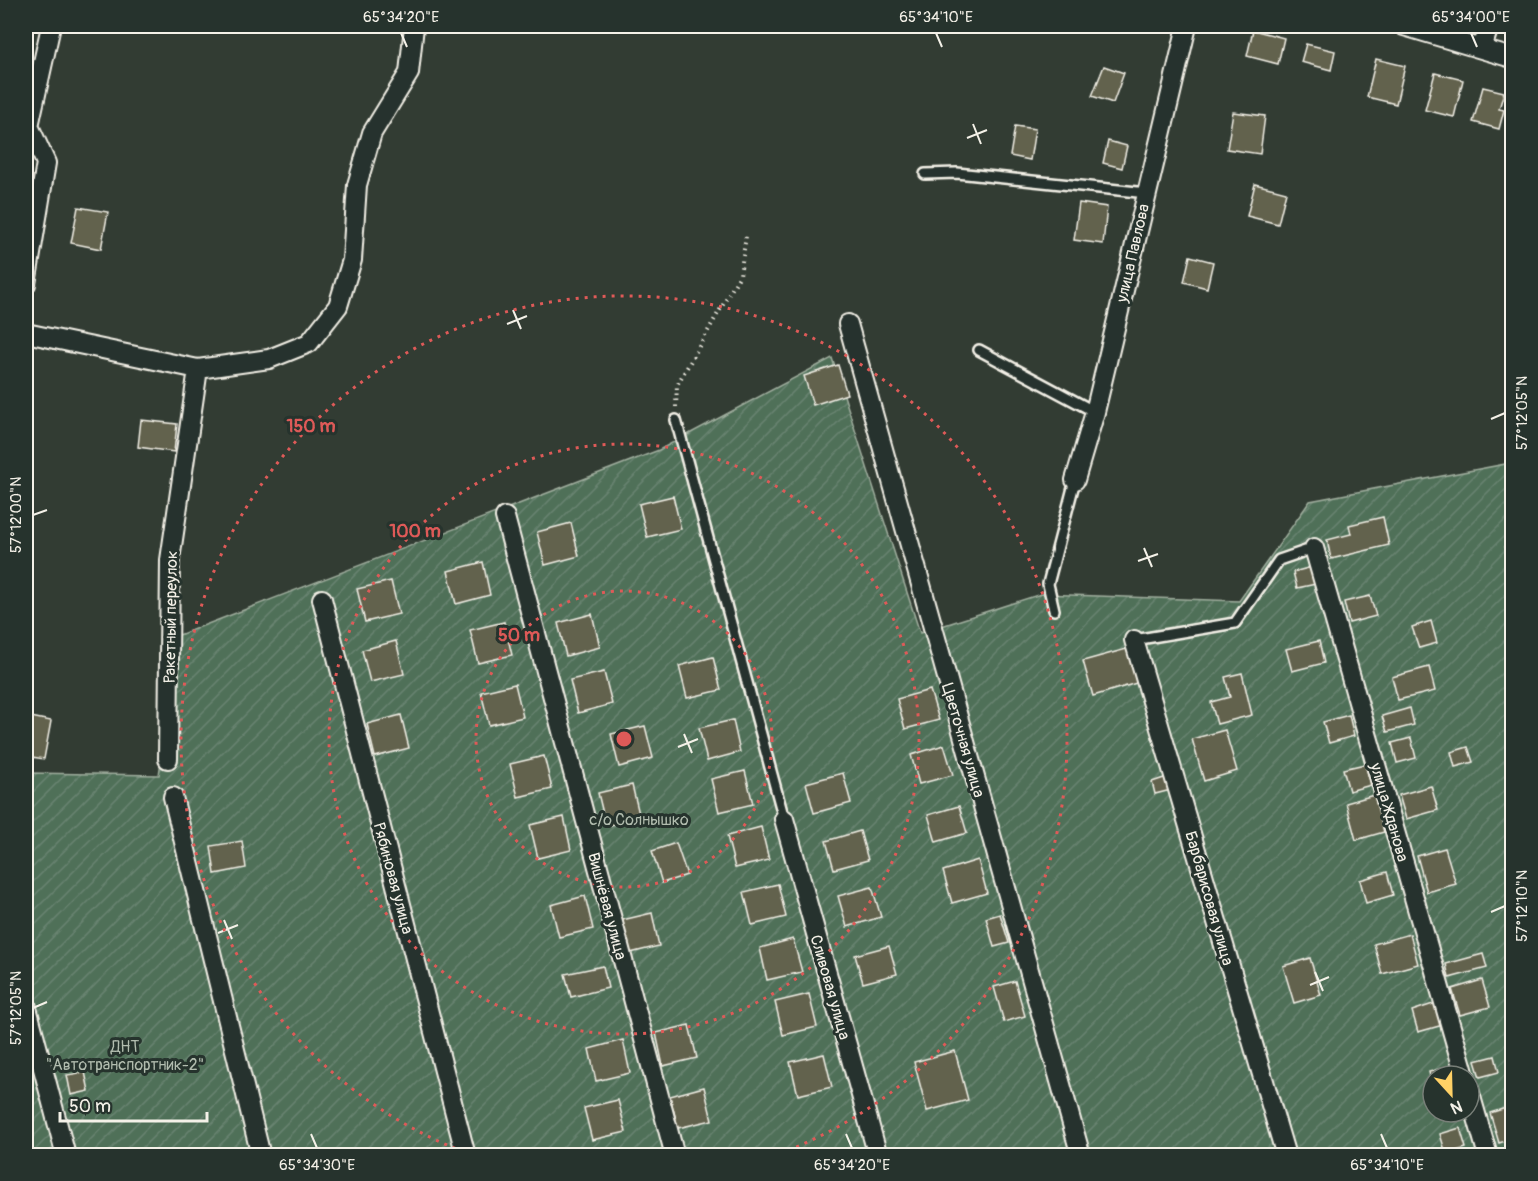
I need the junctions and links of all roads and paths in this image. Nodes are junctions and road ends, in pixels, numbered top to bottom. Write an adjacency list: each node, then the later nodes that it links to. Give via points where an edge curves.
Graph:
1 (51, 26): 8 (street)
2 (414, 26): 16 (street, via 409,73 372,134 357,185 352,260 338,306 309,343 269,359)
3 (1186, 26): 10 (street, улица Павлова)
4 (1404, 26): 6 (street)
5 (1489, 26): 6 (street)
6 (1482, 50): 7 (street)
7 (1512, 58)
8 (27, 126): 12 (street, via 46,163)
9 (925, 174): 10 (lane, via 957,173)
10 (1147, 193): 17 (street, улица Павлова)
11 (746, 236): 18 (path, via 740,275 677,385)
12 (26, 284)
13 (848, 324): 36 (street, Цветочная улица)
14 (26, 333): 16 (street)
15 (978, 350): 17 (lane)
16 (198, 369): 25 (street, Ракетный переулок, via 170,560)
17 (1095, 412): 19 (street, улица Павлова)
18 (676, 420): 27 (lane)
19 (1076, 480): 23 (lane, via 1048,584)
20 (505, 517): 34 (street, Вишнёвая улица)
21 (1314, 548): 24 (lane, via 1279,560 1235,622); 29 (street, улица Жданова)
22 (322, 599): 33 (street, Рябиновая улица)
23 (1054, 610)
24 (1134, 640): 37 (street, Барбарисовая улица)
25 (168, 759)
26 (173, 796): 32 (street)
27 (784, 819): 35 (street, Сливовая улица)
28 (26, 1004): 31 (street)
29 (1462, 1064)
30 (1479, 1124): 38 (street)
31 (66, 1155)
32 (261, 1155)
33 (466, 1155)
34 (675, 1155)
35 (878, 1155)
36 (1081, 1155)
37 (1286, 1155)
38 (1488, 1155)

